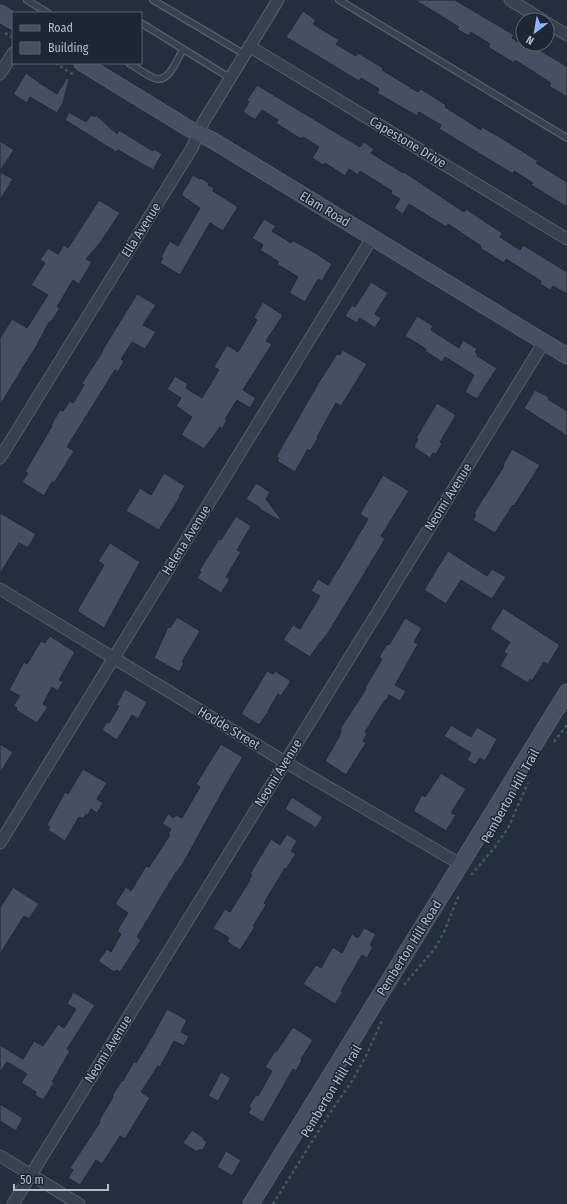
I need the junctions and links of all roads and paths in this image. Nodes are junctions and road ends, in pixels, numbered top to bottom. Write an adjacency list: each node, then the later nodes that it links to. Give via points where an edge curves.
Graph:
1 (27, 0): 6 (lane)
2 (153, 0): 14 (lane)
3 (278, 0): 14 (street, Ella Avenue)
4 (339, 0): 21 (lane)
5 (510, 0): 7 (street)
6 (46, 12)
7 (530, 12)
8 (0, 13): 9 (street)
9 (12, 20)
10 (142, 24): 13 (lane)
11 (555, 28): 12 (street)
12 (567, 35)
13 (183, 49): 17 (lane, via 170,73 164,78 156,80); 19 (lane)
14 (247, 50): 19 (street, Ella Avenue); 23 (street, Capestone Drive)
15 (12, 55): 18 (street)
16 (84, 64): 20 (street, Elam Road)
17 (131, 64)
18 (0, 74)
19 (230, 78): 20 (street, Ella Avenue)
20 (199, 133): 22 (street, Elam Road); 26 (street, Ella Avenue)
21 (567, 138)
22 (372, 238): 24 (street, Elam Road); 28 (street, Helena Avenue)
23 (567, 239)
24 (544, 342): 25 (street, Elam Road); 32 (street, Neomi Avenue)
25 (567, 356)
26 (0, 458)
27 (0, 589): 28 (street, Hodde Street)
28 (114, 657): 32 (street, Hodde Street); 34 (street, Helena Avenue)
29 (567, 692): 35 (street, Pemberton Hill Road)
30 (567, 725): 31 (path, Pemberton Hill Trail)
31 (550, 746)
32 (285, 762): 35 (street, Hodde Street); 41 (street, Neomi Avenue)
33 (529, 780): 36 (path, Pemberton Hill Trail, via 508,828)
34 (0, 843)
35 (460, 864): 44 (street, Pemberton Hill Road)
36 (469, 877)
37 (462, 890): 38 (path, via 436,947)
38 (401, 988)
39 (384, 1016): 45 (path, Pemberton Hill Trail, via 352,1081)
40 (0, 1156): 41 (street)
41 (30, 1175): 42 (street, Neomi Avenue); 43 (street)
42 (12, 1204)
43 (79, 1204)
44 (251, 1204)
45 (274, 1204)

